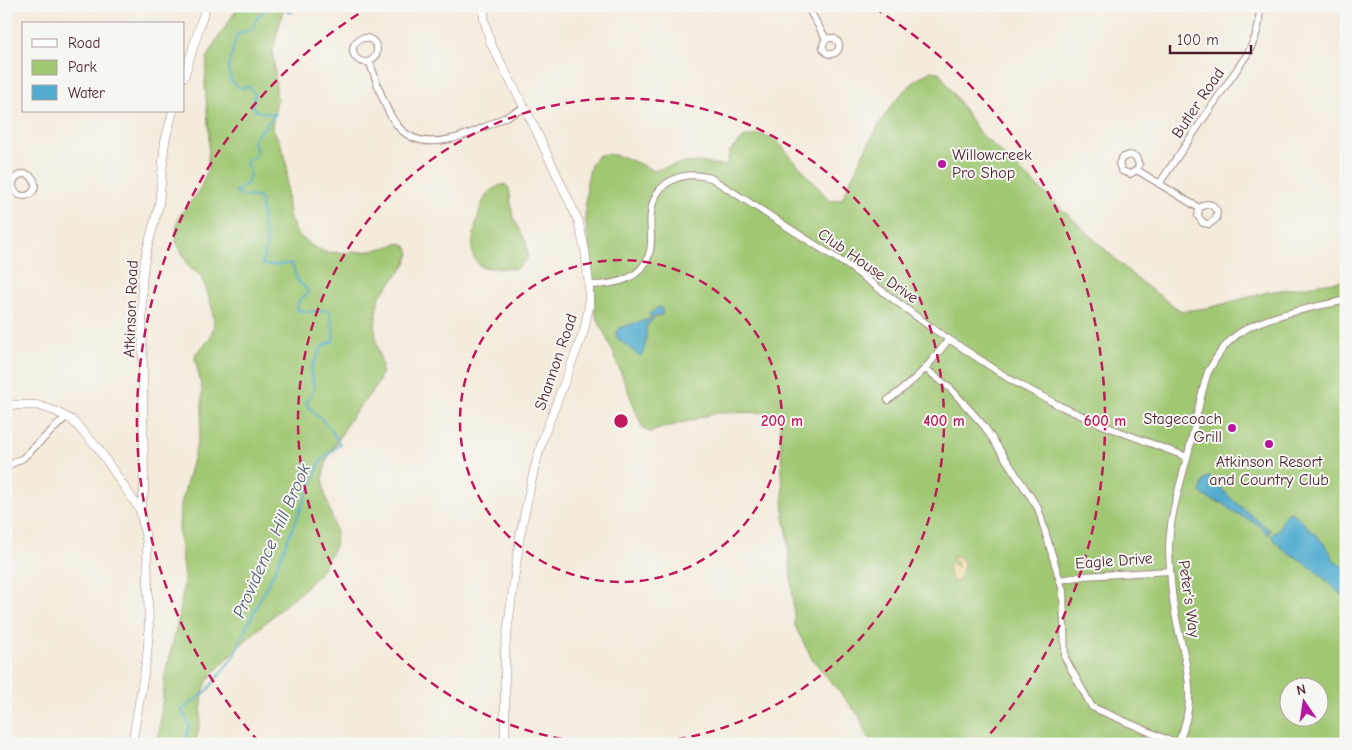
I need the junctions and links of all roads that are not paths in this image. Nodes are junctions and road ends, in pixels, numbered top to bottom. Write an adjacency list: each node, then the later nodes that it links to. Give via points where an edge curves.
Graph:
1 (206, 6): 7 (street)
2 (484, 6): 8 (street, Shannon Road, via 491,44)
3 (807, 6): 5 (street)
4 (1259, 6): 13 (street, Butler Road, via 1259,24 1248,53)
5 (826, 39)
6 (369, 62): 8 (street, via 394,121 405,133 418,139 429,142 449,140)
7 (185, 74)
8 (524, 108): 15 (street, Shannon Road, via 578,220)
9 (173, 112): 24 (street, Atkinson Road, via 165,142 159,205 142,278 144,491)
10 (1137, 170): 13 (street)
11 (6, 174): 12 (street)
12 (14, 180)
13 (1159, 184): 14 (street)
14 (1199, 208)
15 (589, 285): 17 (street, Club House Drive, via 614,284 638,273 650,251 650,212 660,190 680,176 698,174 722,184 850,267); 28 (street, Shannon Road, via 584,331 543,438 520,536 505,649)
16 (1346, 300): 22 (street, Peter's Way, via 1260,322 1228,342 1208,372)
17 (948, 340): 18 (street); 22 (street, Club House Drive, via 1060,406)
18 (926, 369): 19 (street); 26 (street, via 950,388 984,426 1032,497 1042,516)
19 (888, 400)
20 (6, 405): 21 (street, via 37,405)
21 (66, 417): 23 (street, via 23,458); 24 (street, via 98,448)
22 (1187, 457): 25 (street, Peter's Way, via 1171,529)
23 (6, 467)
24 (140, 510): 27 (street, via 147,543 149,630)
25 (1170, 571): 26 (street, Eagle Drive); 29 (street, Peter's Way, via 1190,690 1187,718)
26 (1060, 580): 29 (street, via 1065,658 1092,707)
27 (132, 744)
28 (505, 744)
29 (1178, 744)

